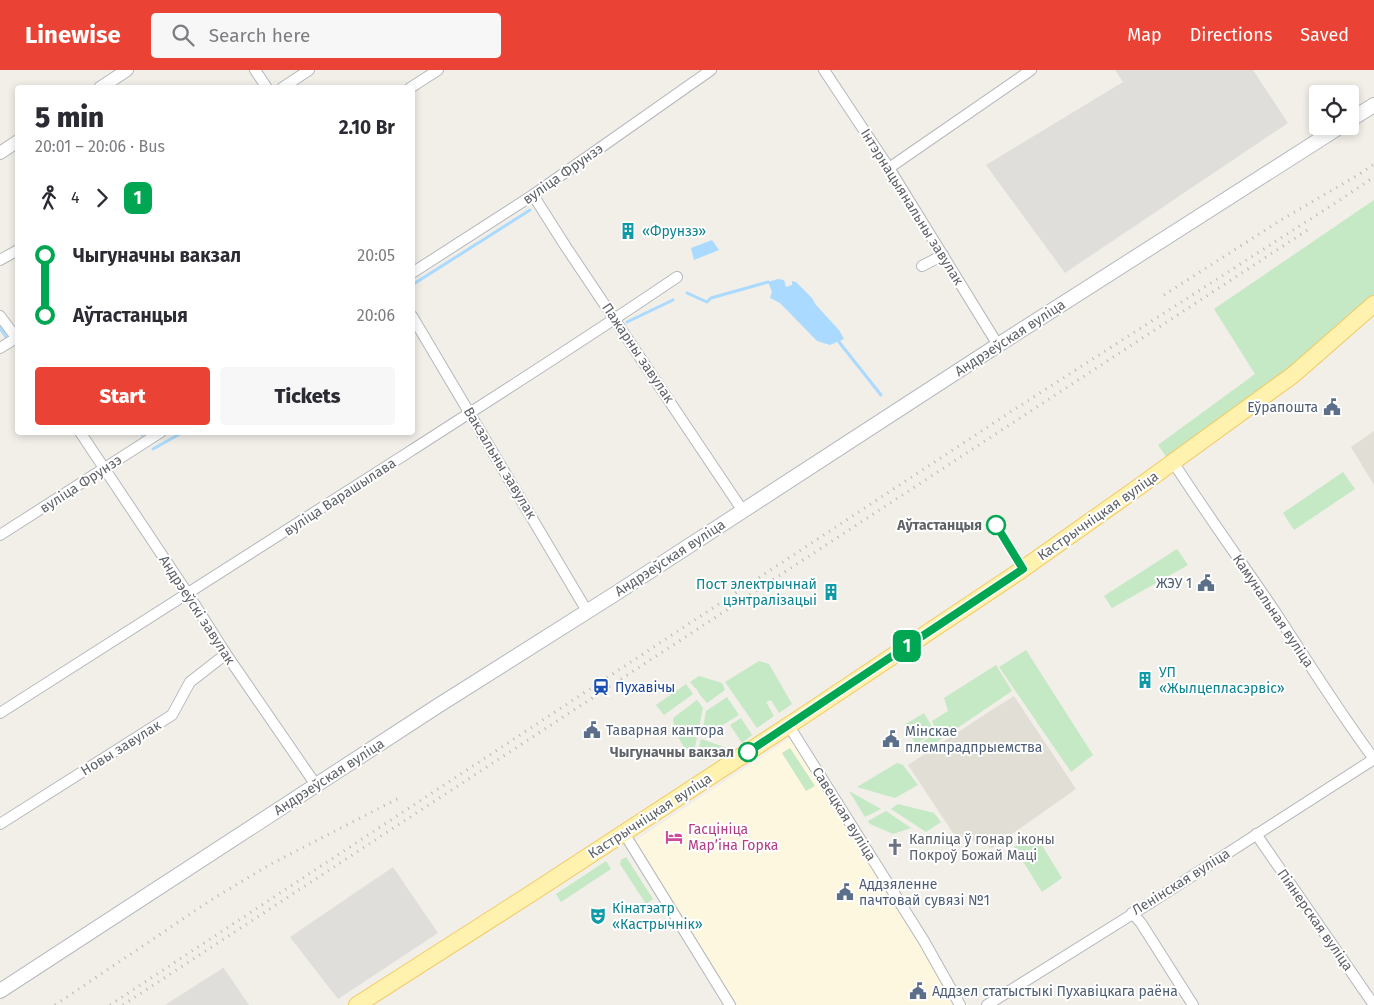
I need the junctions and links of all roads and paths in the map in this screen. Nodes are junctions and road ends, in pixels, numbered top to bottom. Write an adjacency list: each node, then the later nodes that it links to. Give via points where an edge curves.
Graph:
1 (127, 70): 8 (street)
2 (255, 70): 9 (street)
3 (309, 70): 10 (street)
4 (438, 70): 11 (street)
5 (711, 70): 18 (street, вуліца Фрунзэ)
6 (824, 70): 17 (street, Інтэрнацыянальны завулак)
7 (1031, 70): 17 (street)
8 (104, 85)
9 (265, 85)
10 (286, 85)
11 (415, 85)
12 (1374, 105): 13 (main road)
13 (1359, 114)
14 (1327, 135): 31 (main road, Андрэеўская вуліца)
15 (15, 143): 16 (street)
16 (0, 153)
17 (888, 168): 20 (street, Інтэрнацыянальны завулак)
18 (532, 195): 23 (street, вуліца Фрунзэ); 27 (street, Пажарны завулак)
19 (15, 252): 21 (street)
20 (943, 255): 22 (street); 31 (street, Інтэрнацыянальны завулак)
21 (0, 260)
22 (922, 266)
23 (415, 271)
24 (676, 277): 27 (street, вуліца Варашылава)
25 (1374, 304): 36 (main road, Кастрычніцкая вуліца, via 1293,375)
26 (0, 316): 29 (street)
27 (615, 320): 33 (street, вуліца Варашылава); 38 (street, Пажарны завулак)
28 (415, 321): 33 (street, Вакзальны завулак)
29 (15, 335)
30 (15, 339): 32 (street)
31 (998, 345): 38 (main road, Андрэеўская вуліца)
32 (0, 348)
33 (470, 413): 40 (street, вуліца Варашылава); 41 (street, Вакзальны завулак)
34 (82, 435): 37 (street, Андрэеўскі завулак)
35 (156, 435): 37 (street, вуліца Фрунзэ)
36 (1174, 462): 44 (main road, Кастрычніцкая вуліца, via 1020,571); 45 (street, Камунальная вуліца)
37 (104, 468): 39 (street, вуліца Фрунзэ); 40 (street, Андрэеўскі завулак)
38 (743, 511): 41 (main road, Андрэеўская вуліца)
39 (0, 535)
40 (188, 594): 42 (street, Андрэеўскі завулак); 43 (street, вуліца Варашылава)
41 (587, 611): 46 (main road, Андрэеўская вуліца)
42 (226, 654): 46 (street, Андрэеўскі завулак); 47 (street, Новы завулак, via 190,682 172,715)
43 (0, 712)
44 (789, 726): 48 (main road, Кастрычніцкая вуліца); 54 (street, Савецкая вуліца)
45 (1374, 759): 49 (street, Ленінская вуліца)
46 (316, 785): 51 (main road, Андрэеўская вуліца)
47 (0, 824)
48 (624, 833): 52 (main road, Кастрычніцкая вуліца); 53 (street)
49 (1256, 834): 50 (street, Ленінская вуліца); 57 (street, Піянерская вуліца)
50 (1132, 913): 55 (street, Ленінская вуліца); 56 (street)
51 (0, 991)
52 (357, 1005)
53 (730, 1005)
54 (960, 1005)
55 (987, 1005)
56 (1193, 1005)
57 (1374, 1005)

